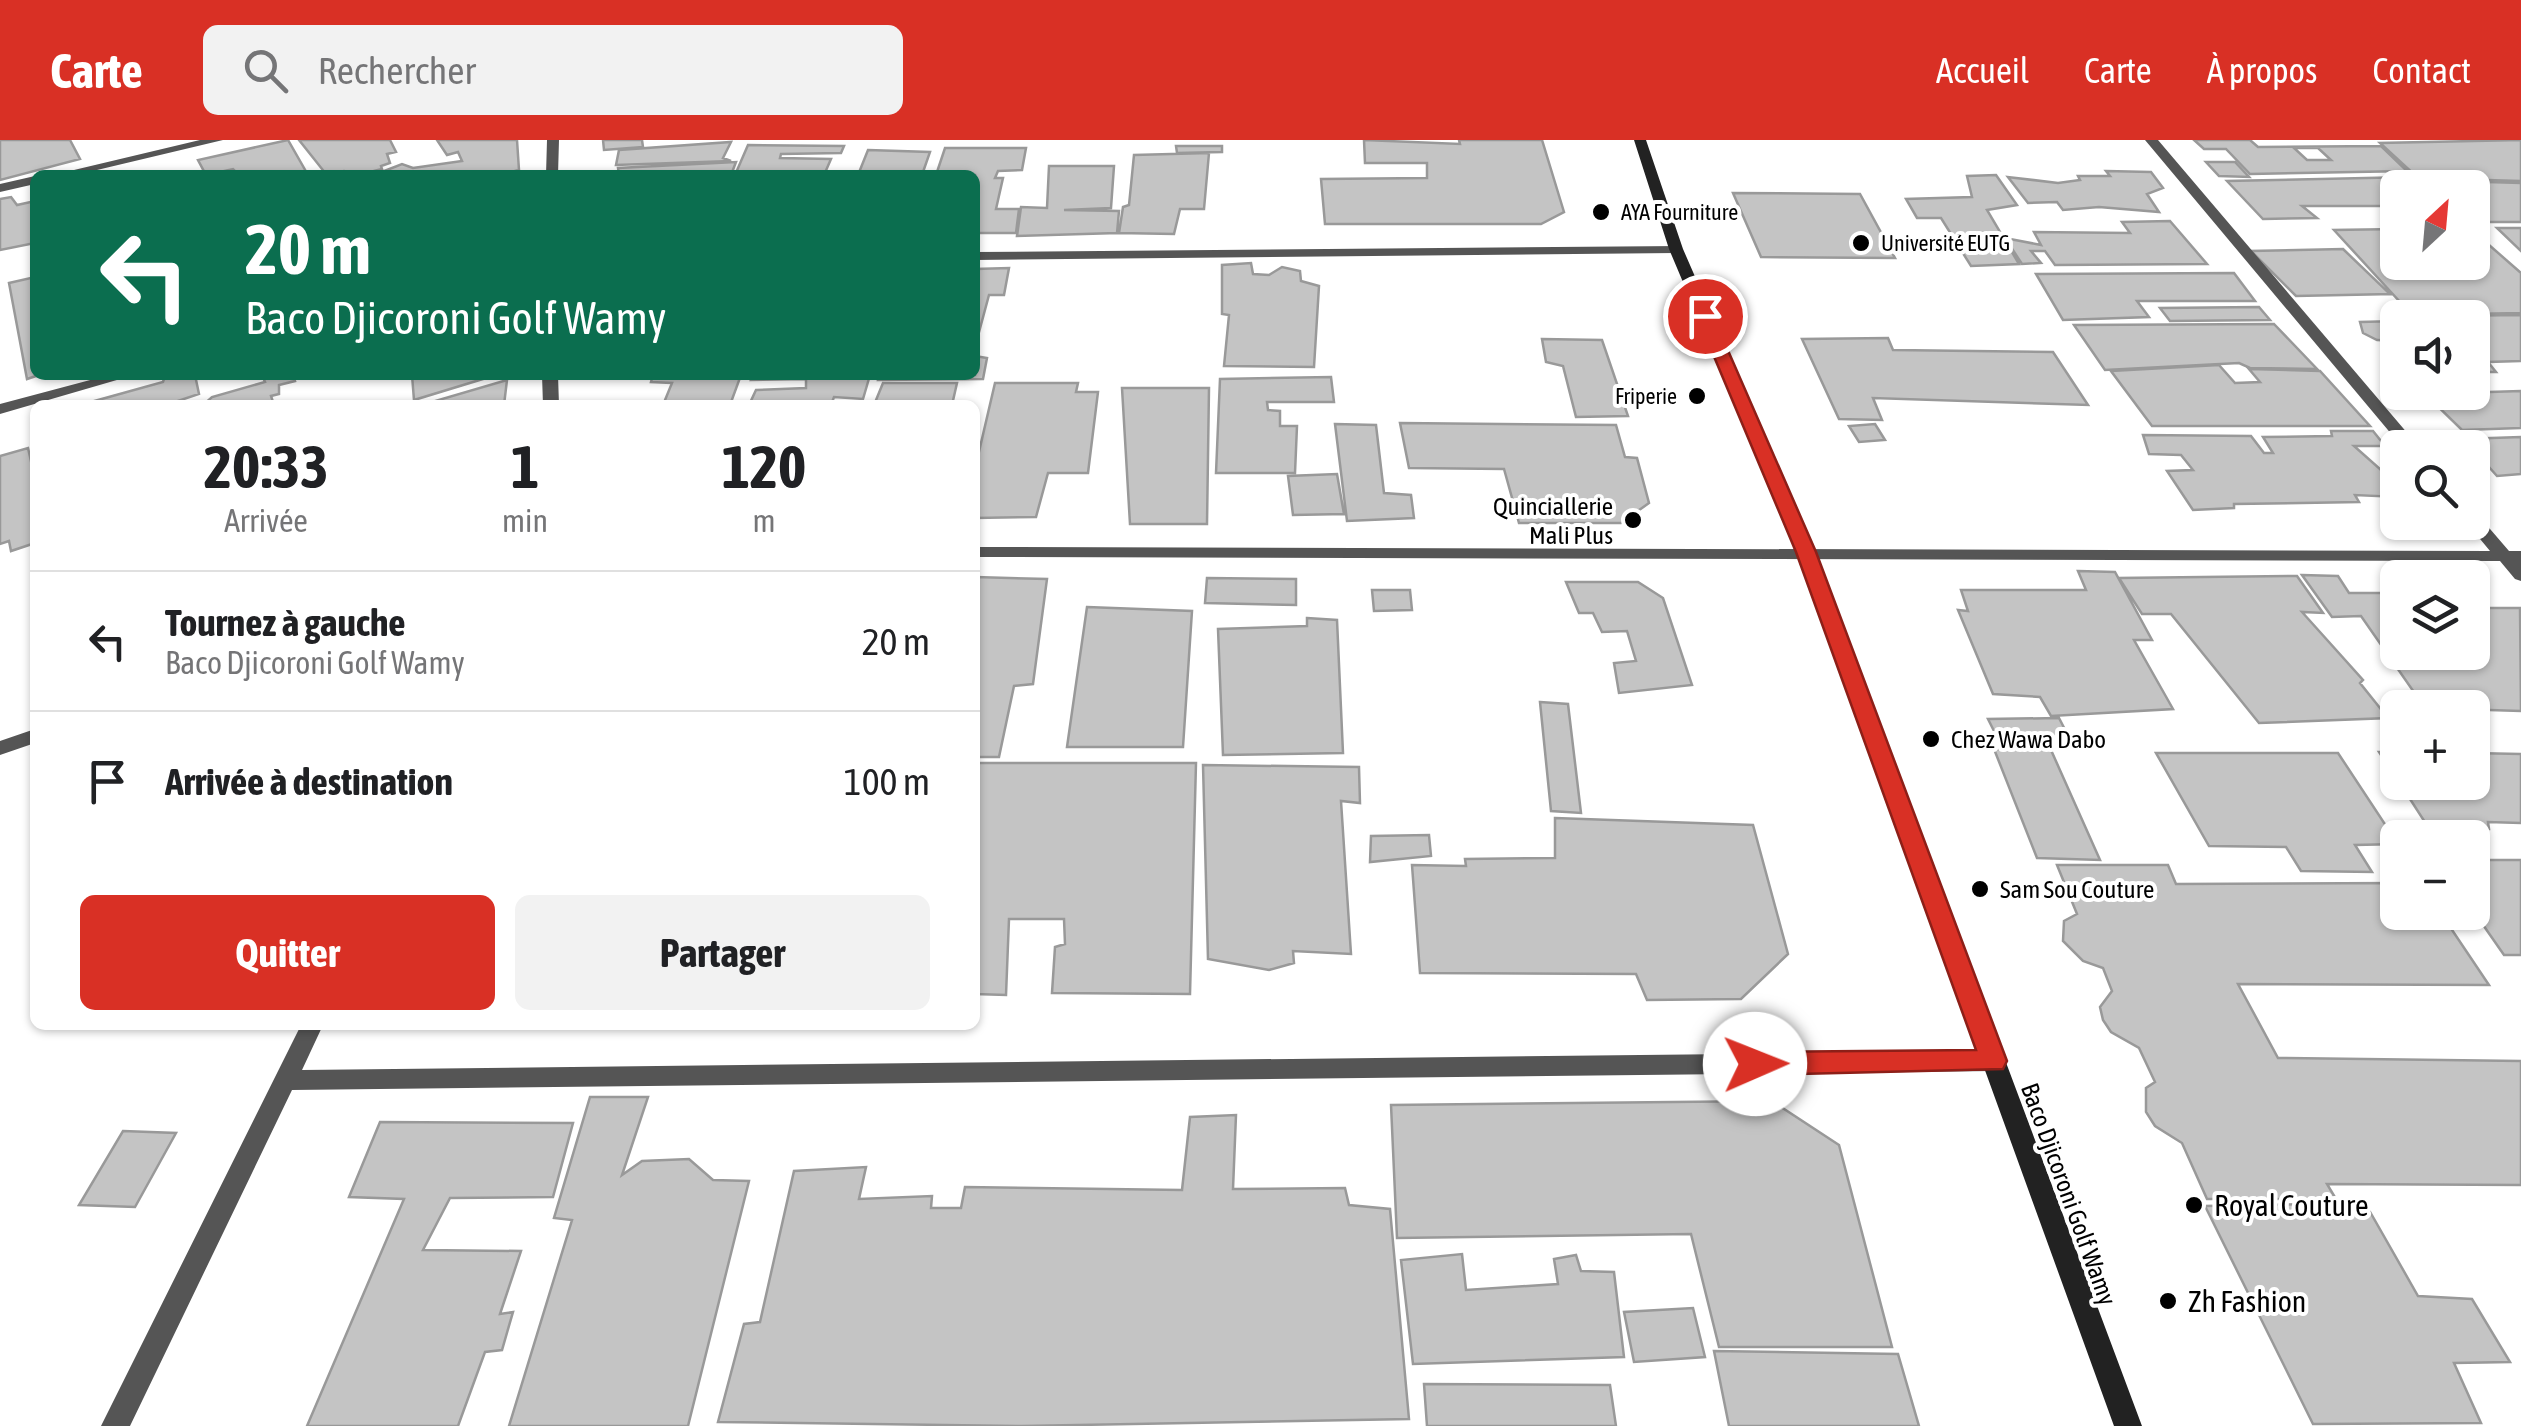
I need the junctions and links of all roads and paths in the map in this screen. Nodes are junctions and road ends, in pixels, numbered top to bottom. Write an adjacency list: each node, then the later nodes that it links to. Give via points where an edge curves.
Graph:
1 (217, 140): 5 (street)
2 (553, 140): 6 (street)
3 (1640, 140): 9 (street, Baco Djicoroni Golf Wamy)
4 (2151, 140): 15 (street)
5 (82, 170)
6 (552, 170)
7 (30, 181): 8 (street)
8 (0, 188)
9 (1676, 249): 10 (street); 18 (street, Baco Djicoroni Golf Wamy)
10 (980, 256)
11 (107, 380): 12 (street)
12 (33, 400)
13 (30, 401): 14 (street)
14 (0, 409)
15 (2397, 430)
16 (2490, 536): 19 (street)
17 (980, 552): 18 (street)
18 (1806, 552): 19 (street); 24 (street, Baco Djicoroni Golf Wamy)
19 (2512, 556): 20 (street)
20 (2521, 575)
21 (30, 738): 22 (street)
22 (0, 748)
23 (309, 1030): 25 (street)
24 (1994, 1061): 25 (street); 27 (street, Baco Djicoroni Golf Wamy)
25 (284, 1080): 26 (street)
26 (115, 1426)
27 (2128, 1426)

